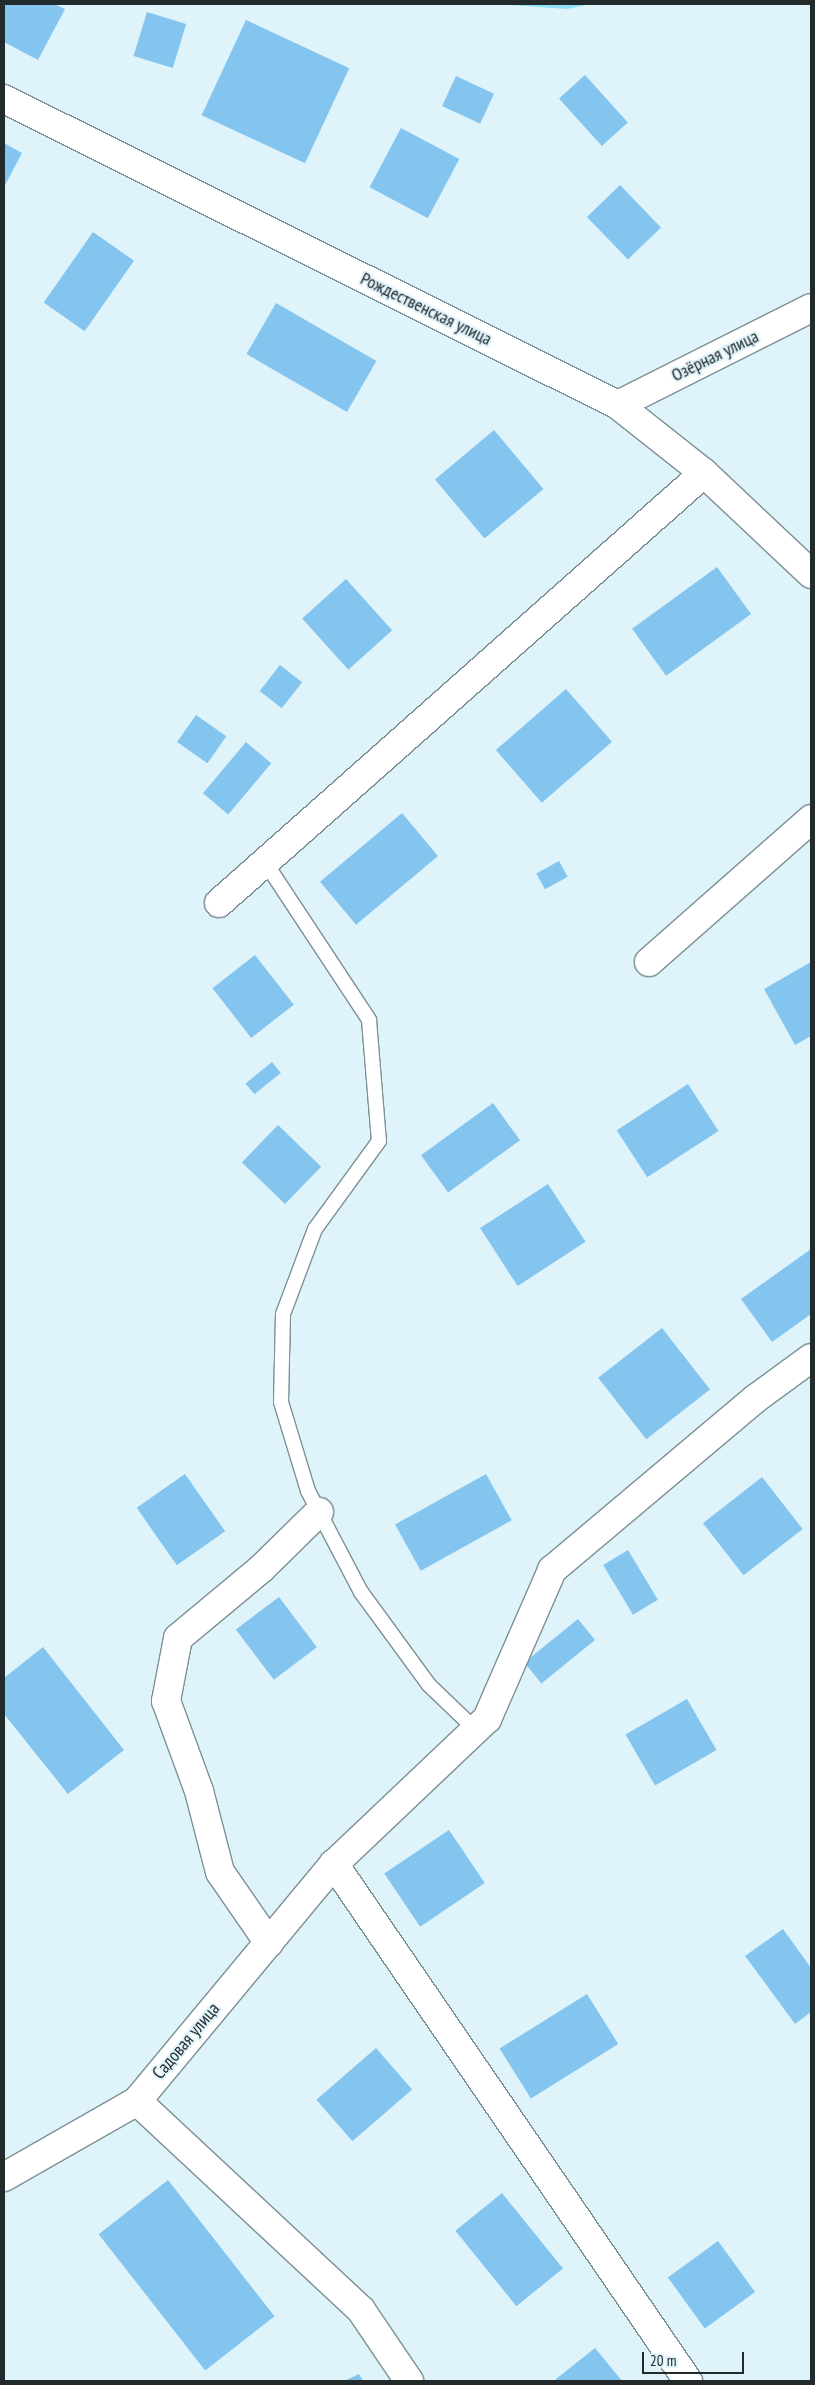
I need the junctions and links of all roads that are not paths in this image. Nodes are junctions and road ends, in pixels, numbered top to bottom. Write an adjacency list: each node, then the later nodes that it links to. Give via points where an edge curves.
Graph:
1 (4, 99): 3 (street, Рождественская улица)
2 (811, 308): 3 (street, Озёрная улица)
3 (618, 404): 4 (street, Рождественская улица)
4 (704, 473): 5 (street, Рождественская улица); 7 (street)
5 (811, 574)
6 (811, 819): 9 (street)
7 (265, 862): 8 (street); 11 (lane, via 369,1020 379,1142 316,1228 283,1314 281,1402 308,1491)
8 (219, 903)
9 (649, 962)
10 (811, 1358): 12 (street, Садовая улица, via 755,1399 552,1570 487,1719)
11 (319, 1512): 12 (lane, via 362,1592 429,1685); 14 (street, via 262,1568 178,1638 166,1702 199,1791 220,1872)
12 (476, 1730): 13 (street, Садовая улица)
13 (334, 1864): 14 (street, Садовая улица); 18 (street)
14 (269, 1942): 15 (street, Садовая улица)
15 (137, 2101): 16 (street, Садовая улица); 17 (street, via 361,2310)
16 (4, 2177)
17 (409, 2381)
18 (688, 2381)

